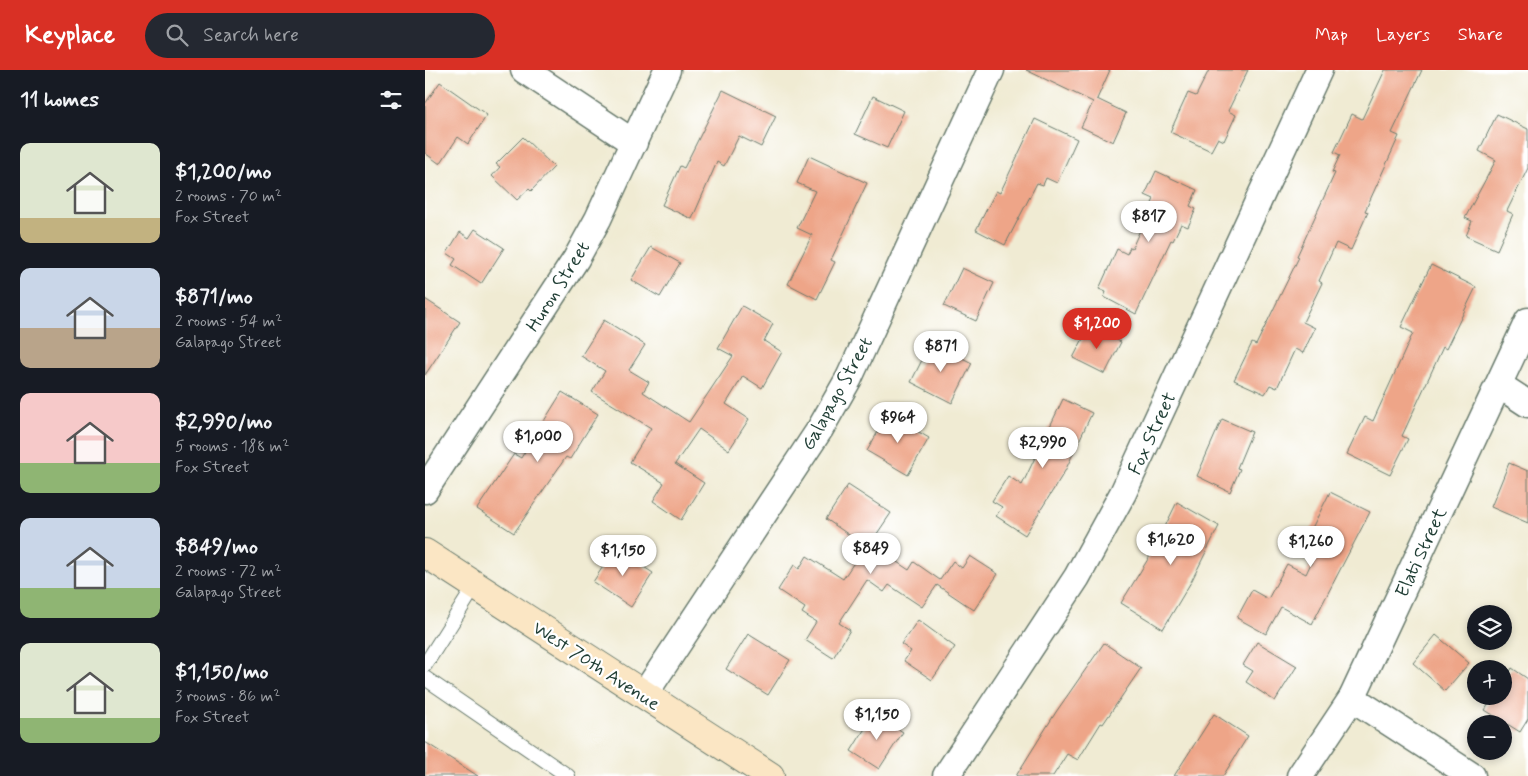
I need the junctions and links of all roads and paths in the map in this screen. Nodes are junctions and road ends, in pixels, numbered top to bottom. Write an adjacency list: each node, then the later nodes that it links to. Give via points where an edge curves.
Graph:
1 (524, 70): 5 (street)
2 (667, 70): 5 (street, Huron Street)
3 (991, 70): 14 (street, Galapago Street, via 849,378 820,429)
4 (1319, 70): 18 (street, Fox Street, via 1123,492 1077,577)
5 (633, 143): 9 (street, Huron Street, via 576,259)
6 (1528, 321): 7 (street, Elati Street)
7 (1499, 385): 8 (street); 15 (street, Elati Street)
8 (1528, 404)
9 (425, 490)
10 (425, 553): 11 (main road, West 70th Avenue)
11 (475, 586): 12 (lane); 14 (main road, West 70th Avenue)
12 (425, 665)
13 (425, 678): 17 (lane)
14 (644, 695): 16 (main road, West 70th Avenue)
15 (1352, 698): 19 (street, Elati Street); 20 (street)
16 (755, 773)
17 (568, 776)
18 (946, 776)
19 (1301, 776)
20 (1472, 776)

